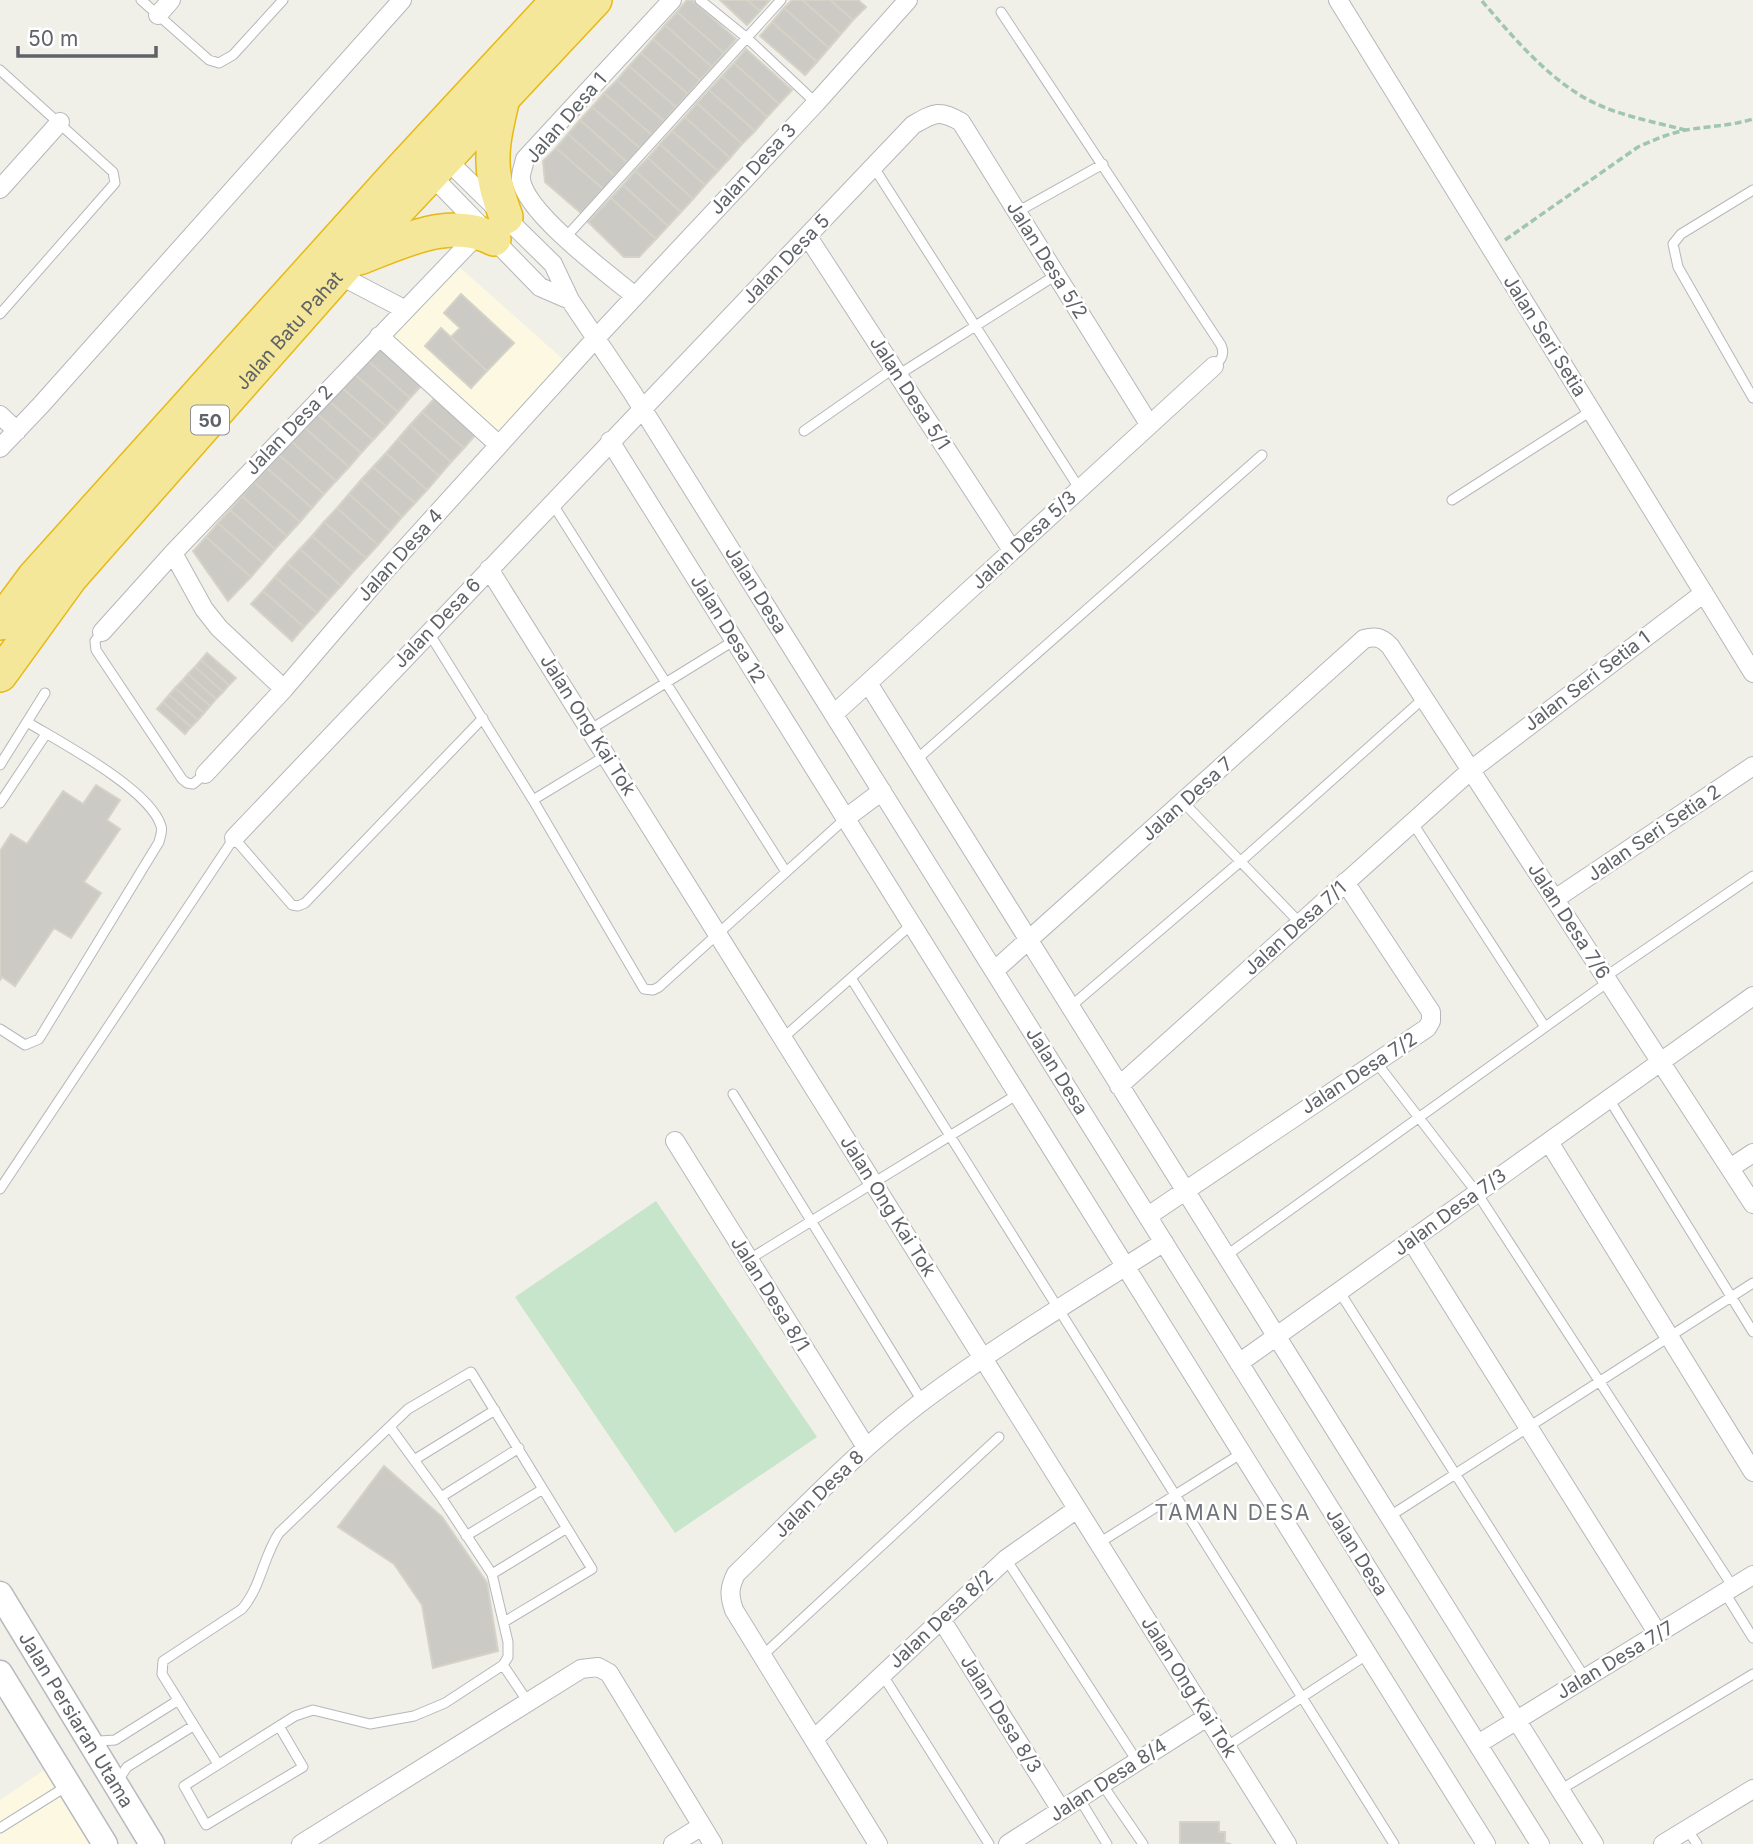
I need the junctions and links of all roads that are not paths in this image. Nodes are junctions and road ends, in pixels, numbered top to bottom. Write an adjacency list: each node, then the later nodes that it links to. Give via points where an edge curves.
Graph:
1 (141, 0): 13 (lane)
2 (172, 0): 13 (street)
3 (283, 0): 13 (lane, via 233,55 219,63 209,60)
4 (402, 0): 45 (street)
5 (558, 0): 20 (highway, Jalan Batu Pahat / 50)
6 (595, 0): 16 (highway, Jalan Batu Pahat / 50)
7 (672, 0): 28 (street, Jalan Desa 1, via 525,159 521,179 530,201)
8 (700, 0): 14 (lane)
9 (781, 0): 14 (lane)
10 (908, 0): 17 (street, Jalan Desa 3)
11 (1338, 0): 42 (street, Jalan Seri Setia)
12 (1001, 12): 21 (lane)
13 (158, 15)
14 (747, 38): 17 (lane); 28 (lane)
15 (0, 70): 19 (lane)
16 (503, 98): 20 (highway, Jalan Batu Pahat / 50); 26 (highway, via 493,160)
17 (816, 103): 31 (street, Jalan Desa 3)
18 (933, 113): 22 (street, Jalan Desa 5, via 913,125); 25 (street, Jalan Desa 5/2, via 961,122)
19 (60, 122): 23 (street); 34 (lane, via 113,172 115,183)
20 (429, 158): 26 (street, Jalan Desa); 26 (street, Jalan Desa); 29 (highway, Jalan Batu Pahat / 50); 58 (highway, Jalan Batu Pahat / 50, via 34,577)
21 (1103, 164): 25 (lane); 38 (lane, via 1221,345 1223,354)
22 (873, 166): 27 (street, Jalan Desa 5); 35 (lane)
23 (0, 189)
24 (1753, 190): 40 (lane, via 1681,233 1673,244 1678,267)
25 (1017, 212): 30 (street, Jalan Desa 5/2)
26 (493, 229): 29 (highway, via 423,234); 32 (street, Jalan Desa, via 540,287); 32 (street, Jalan Desa, via 553,264); 33 (street, Jalan Desa 2)
27 (808, 237): 39 (street, Jalan Desa 5/1); 41 (street, Jalan Desa 5)
28 (565, 238): 31 (street, Jalan Desa 1)
29 (344, 268): 33 (street); 64 (highway, Jalan Batu Pahat / 50, via 71,577)
30 (1056, 275): 35 (lane); 44 (street, Jalan Desa 5/2)
31 (635, 296): 37 (street, Jalan Desa 3)
32 (570, 300): 37 (street, Jalan Desa)
33 (404, 309): 36 (street, Jalan Desa 2)
34 (0, 314)
35 (975, 326): 39 (lane); 51 (lane)
36 (379, 335): 48 (street); 55 (street, Jalan Desa 2)
37 (601, 343): 41 (street, Jalan Desa); 48 (street, Jalan Desa 4)
38 (1214, 366): 44 (street, Jalan Desa 5/3)
39 (896, 371): 46 (lane); 54 (street, Jalan Desa 5/1)
40 (1753, 398)
41 (642, 408): 47 (street, Jalan Desa 6); 70 (street, Jalan Desa)
42 (1591, 411): 52 (lane); 57 (street, Jalan Seri Setia)
43 (0, 415): 45 (street)
44 (1149, 424): 51 (street, Jalan Desa 5/3)
45 (17, 431): 49 (street)
46 (804, 431)
47 (610, 441): 53 (street, Jalan Desa 6); 62 (street, Jalan Desa 12)
48 (499, 445): 67 (street, Jalan Desa 4)
49 (0, 448)
50 (1262, 455): 76 (lane)
51 (1079, 488): 54 (street, Jalan Desa 5/3)
52 (1452, 500)
53 (552, 503): 56 (street, Jalan Desa 6); 65 (lane)
54 (1012, 550): 66 (street, Jalan Desa 5/3)
55 (173, 553): 59 (street, Jalan Desa 2); 67 (street, via 219,628)
56 (489, 569): 60 (street, Jalan Desa 6); 73 (street, Jalan Ong Kai Tok)
57 (1704, 593): 63 (street, Jalan Seri Setia); 79 (street, Jalan Seri Setia 1)
58 (0, 623)
59 (102, 632): 80 (lane, via 95,641 96,650 182,779 193,783)
60 (429, 632): 71 (lane); 87 (street, Jalan Desa 6)
61 (1383, 639): 69 (street, Jalan Desa 7/6); 83 (street, Jalan Desa 7, via 1364,639)
62 (735, 640): 65 (lane); 85 (street, Jalan Desa 12)
63 (1753, 673)
64 (0, 675)
65 (666, 682): 73 (lane); 89 (lane)
66 (868, 683): 70 (street, Jalan Desa 5/3); 76 (street)
67 (284, 689): 80 (street, Jalan Desa 4)
68 (45, 694): 72 (lane)
69 (1424, 698): 79 (street, Jalan Desa 7/6); 88 (lane)
70 (834, 714): 81 (street, Jalan Desa)
71 (483, 718): 82 (lane); 87 (lane, via 305,903 292,905)
72 (27, 722): 74 (lane); 77 (lane)
73 (591, 729): 75 (street, Jalan Ong Kai Tok)
74 (46, 734): 84 (lane); 103 (lane, via 126,784 148,806 161,834 38,1039 25,1045)
75 (607, 755): 82 (lane); 95 (street, Jalan Ong Kai Tok)
76 (916, 760): 96 (street)
77 (0, 765)
78 (1753, 766): 92 (street, Jalan Seri Setia 2)
79 (1471, 769): 86 (street, Jalan Desa 7/1); 92 (street, Jalan Desa 7/6)
80 (205, 774)
81 (882, 791): 85 (street); 97 (street, Jalan Desa)
82 (533, 800): 95 (lane, via 644,989 659,987)
83 (1183, 802): 88 (lane); 96 (street, Jalan Desa 7)
84 (0, 803)
85 (846, 818): 89 (lane); 94 (street)
86 (1412, 822): 91 (street, Jalan Desa 7/1); 102 (lane)
87 (234, 838): 118 (lane)
88 (1241, 862): 93 (lane); 101 (lane)
89 (786, 872): 95 (lane)
90 (1753, 876): 99 (lane)
91 (1345, 882): 93 (street, Jalan Desa 7/1); 105 (street, Jalan Desa 7/2, via 1431,1012 1427,1028)
92 (1555, 899): 99 (street, Jalan Desa 7/6)
93 (1300, 923): 107 (street, Jalan Desa 7/1)
94 (912, 924): 98 (lane); 109 (street)
95 (718, 933): 104 (street, Jalan Ong Kai Tok)
96 (1029, 939): 97 (street, Jalan Desa 7); 101 (street)
97 (994, 971): 122 (street, Jalan Desa)
98 (850, 978): 104 (lane); 112 (lane)
99 (1607, 979): 102 (lane); 106 (street, Jalan Desa 7/6)
100 (1753, 996): 106 (street, Jalan Desa 7/3)
101 (1070, 1007): 107 (street)
102 (1545, 1027): 111 (lane)
103 (0, 1029)
104 (783, 1038): 117 (street, Jalan Ong Kai Tok)
105 (1375, 1061): 111 (lane); 119 (street, Jalan Desa 7/2)
106 (1660, 1062): 110 (street, Jalan Desa 7/3); 116 (street, Jalan Desa 7/6)
107 (1119, 1086): 119 (street)
108 (733, 1094): 123 (lane)
109 (1018, 1094): 112 (lane); 128 (street)
110 (1609, 1098): 114 (street, Jalan Desa 7/3); 131 (lane)
111 (1419, 1118): 120 (lane); 126 (lane)
112 (950, 1136): 117 (lane); 132 (lane)
113 (675, 1141): 127 (street, Jalan Desa 8/1)
114 (1549, 1142): 120 (street, Jalan Desa 7/3); 135 (street)
115 (1753, 1153): 116 (street)
116 (1730, 1168): 121 (street, Jalan Desa 7/6)
117 (874, 1184): 123 (lane); 136 (street, Jalan Ong Kai Tok)
118 (0, 1189)
119 (1184, 1191): 122 (street, Jalan Desa 7/2); 126 (street)
120 (1477, 1192): 124 (street, Jalan Desa 7/3); 138 (lane)
121 (1753, 1204)
122 (1148, 1216): 125 (street, Jalan Desa)
123 (813, 1221): 127 (lane); 139 (lane)
124 (1411, 1240): 130 (street, Jalan Desa 7/3); 142 (street)
125 (1164, 1242): 128 (street, Jalan Desa 8); 137 (street, Jalan Desa)
126 (1227, 1255): 134 (street)
127 (748, 1260): 144 (street, Jalan Desa 8/1)
128 (1125, 1266): 132 (street, Jalan Desa 8); 146 (street)
129 (1753, 1283): 131 (lane)
130 (1339, 1291): 134 (street, Jalan Desa 7/3); 149 (lane)
131 (1731, 1296): 133 (lane); 135 (lane)
132 (1059, 1310): 136 (street, Jalan Desa 8); 151 (lane)
133 (1753, 1332)
134 (1277, 1335): 137 (street, Jalan Desa 7/3); 154 (street)
135 (1669, 1336): 138 (lane); 148 (street)
136 (983, 1358): 139 (street, Jalan Desa 8); 153 (street, Jalan Ong Kai Tok)
137 (1239, 1363): 183 (street, Jalan Desa)
138 (1598, 1381): 142 (lane); 161 (lane)
139 (922, 1401): 144 (street, Jalan Desa 8)
140 (495, 1410): 141 (lane, via 471,1372 408,1409); 145 (lane); 147 (lane)
141 (390, 1427): 147 (lane); 175 (lane, via 279,1534 252,1598 242,1609 163,1661 162,1674)
142 (1528, 1427): 149 (lane); 165 (street)
143 (999, 1437): 168 (lane)
144 (866, 1447): 168 (street, Jalan Desa 8, via 730,1586 734,1610)
145 (519, 1448): 150 (lane); 152 (lane)
146 (1242, 1453): 151 (lane); 167 (street)
147 (414, 1460): 152 (lane)
148 (1753, 1472)
149 (1455, 1474): 154 (lane); 173 (lane)
150 (543, 1489): 155 (lane); 156 (lane)
151 (1175, 1496): 157 (lane); 174 (lane)
152 (441, 1497): 156 (lane)
153 (1077, 1510): 157 (street, Jalan Ong Kai Tok); 158 (street, Jalan Desa 8/2)
154 (1390, 1516): 178 (street)
155 (567, 1528): 159 (lane); 164 (lane, via 592,1569)
156 (466, 1536): 159 (lane)
157 (1099, 1544): 177 (street, Jalan Ong Kai Tok)
158 (1006, 1559): 163 (street, Jalan Desa 8/2); 185 (lane)
159 (492, 1574): 164 (lane)
160 (1753, 1575): 161 (street, Jalan Desa 7/7)
161 (1729, 1590): 165 (street, Jalan Desa 7/7); 166 (lane)
162 (0, 1594): 181 (street, Jalan Persiaran Utama)
163 (941, 1619): 171 (street, Jalan Desa 8/2); 193 (street, Jalan Desa 8/3)
164 (504, 1622): 169 (lane, via 508,1657)
165 (1658, 1634): 173 (street, Jalan Desa 7/7)
166 (1753, 1638)
167 (1368, 1654): 174 (lane); 209 (street)
168 (761, 1657): 182 (street, Jalan Desa 8)
169 (503, 1665): 176 (lane); 180 (lane, via 445,1703 414,1716 370,1724 313,1710)
170 (0, 1673): 188 (street, Jalan Persiaran Utama)
171 (881, 1674): 182 (street, Jalan Desa 8/2); 203 (lane)
172 (1753, 1674): 191 (lane)
173 (1585, 1678): 178 (street, Jalan Desa 7/7)
174 (1302, 1698): 184 (lane); 208 (lane)
175 (177, 1701): 179 (lane); 181 (lane, via 115,1740 100,1741)
176 (528, 1702): 194 (street, via 581,1669 598,1667 609,1673); 199 (street)
177 (1207, 1717): 184 (street, Jalan Ong Kai Tok); 185 (street, Jalan Desa 8/4)
178 (1517, 1720): 183 (street, Jalan Desa 7/7); 191 (street)
179 (193, 1726): 186 (lane); 190 (lane, via 127,1767)
180 (279, 1726): 186 (lane); 186 (lane, via 303,1767 206,1825 184,1786)
181 (86, 1735): 190 (street, Jalan Persiaran Utama)
182 (814, 1739): 202 (street, Jalan Desa 8)
183 (1478, 1744): 210 (street, Jalan Desa)
184 (1226, 1747): 207 (street, Jalan Ong Kai Tok)
185 (1137, 1761): 187 (street, Jalan Desa 8/4)
186 (218, 1764)
187 (1102, 1784): 192 (street, Jalan Desa 8/4); 206 (lane)
188 (68, 1786): 195 (lane); 197 (street, Jalan Persiaran Utama)
189 (1753, 1789): 196 (street)
190 (120, 1790): 198 (street, Jalan Persiaran Utama)
191 (1560, 1790): 211 (street)
192 (1079, 1798): 193 (street, Jalan Desa 8/4); 205 (lane)
193 (1061, 1810): 204 (street, Jalan Desa 8/4)
194 (702, 1826): 200 (street); 201 (street)
195 (0, 1828)
196 (1692, 1837): 212 (street)
197 (105, 1844)
198 (152, 1844)
199 (301, 1844)
200 (673, 1844)
201 (713, 1844)
202 (878, 1844)
203 (989, 1844)
204 (1008, 1844)
205 (1107, 1844)
206 (1143, 1844)
207 (1287, 1844)
208 (1394, 1844)
209 (1486, 1844)
210 (1540, 1844)
211 (1594, 1844)
212 (1663, 1844)

